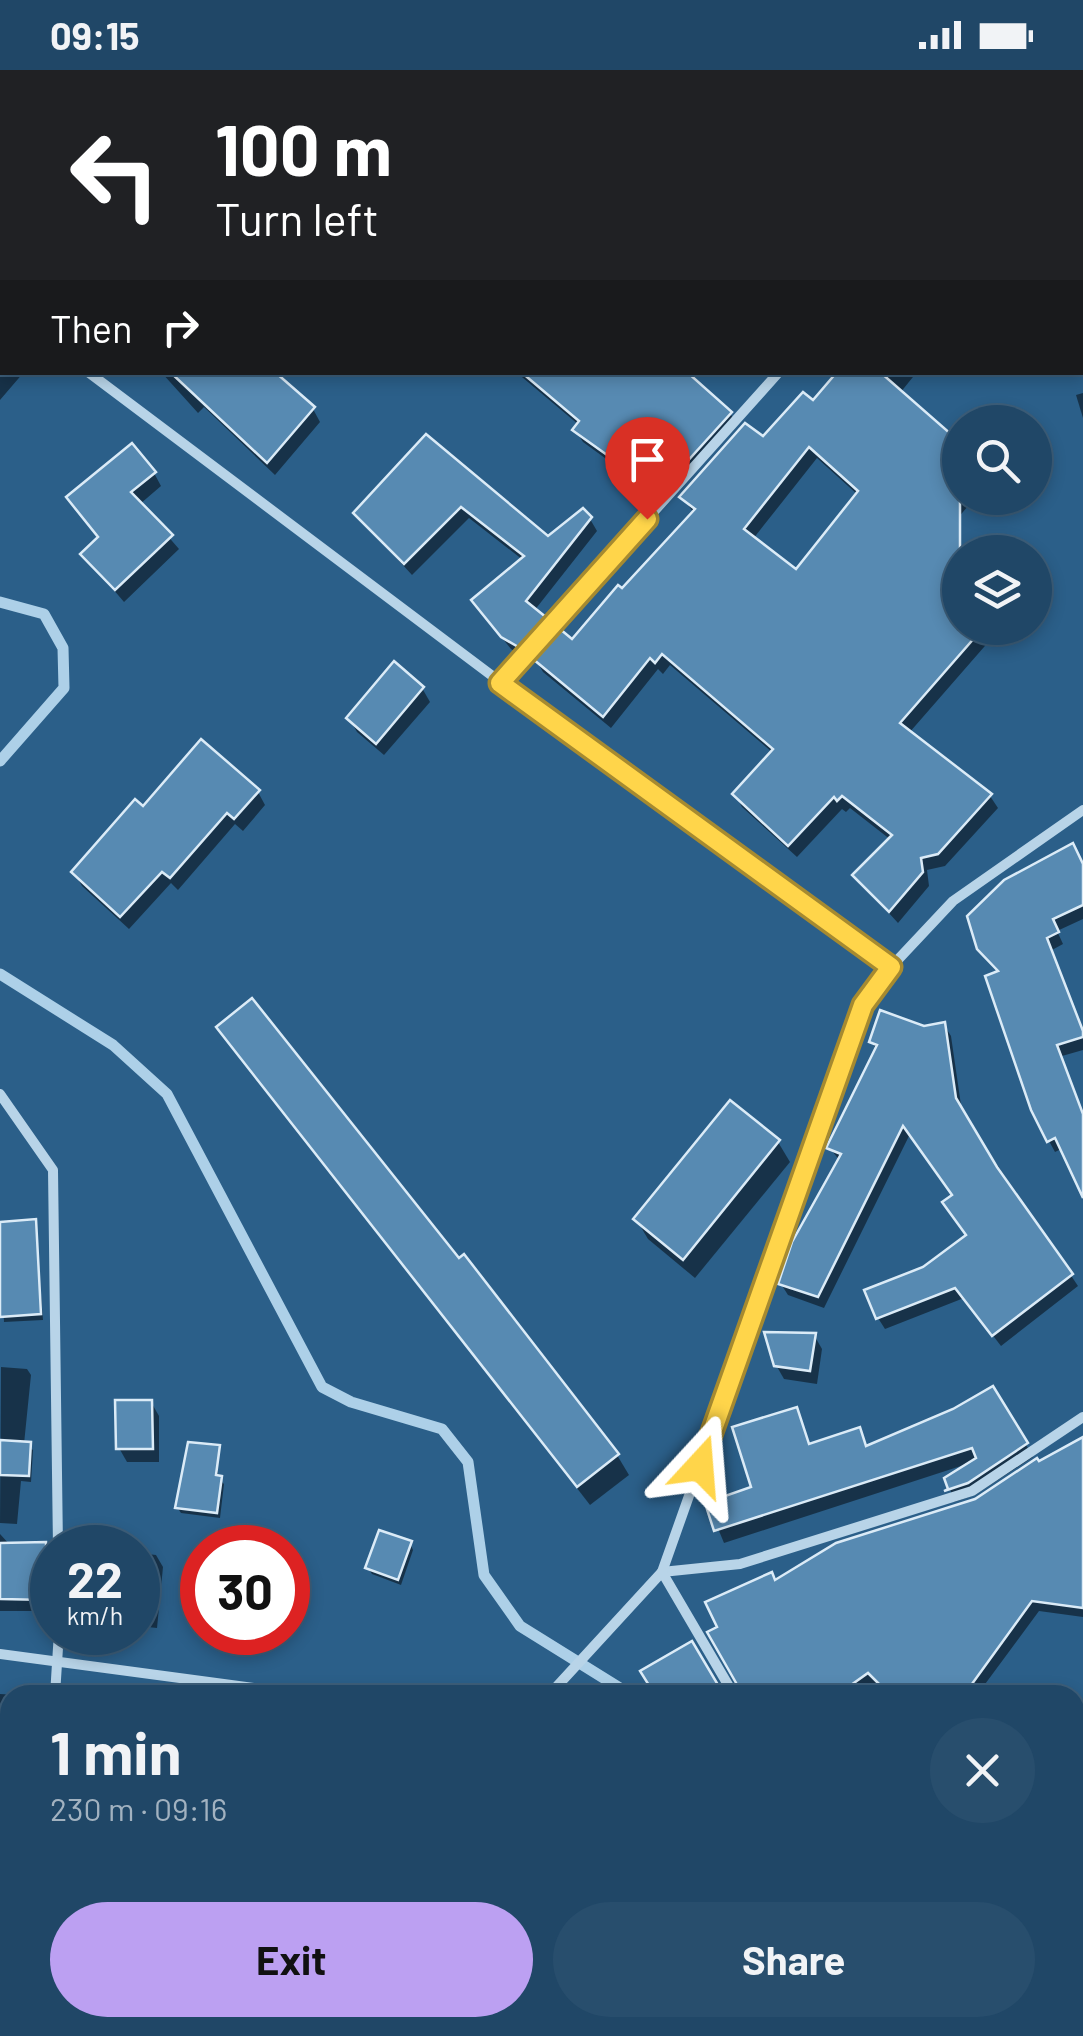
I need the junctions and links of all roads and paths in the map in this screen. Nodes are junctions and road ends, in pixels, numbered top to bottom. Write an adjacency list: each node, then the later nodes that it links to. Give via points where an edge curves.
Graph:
1 (92, 375): 3 (street)
2 (777, 375): 3 (street)
3 (500, 683): 5 (street)
4 (1083, 810): 5 (street, via 953,901)
5 (891, 967): 9 (street, via 863,1005)
6 (0, 1094): 8 (street, via 53,1170)
7 (1083, 1417): 9 (street, via 972,1491 740,1564)
8 (58, 1525)
9 (662, 1572): 15 (street); 16 (street)
10 (0, 1654): 12 (street)
11 (60, 1655): 12 (street)
12 (60, 1659): 13 (street); 14 (street)
13 (57, 1685)
14 (238, 1685)
15 (559, 1685)
16 (728, 1685)

